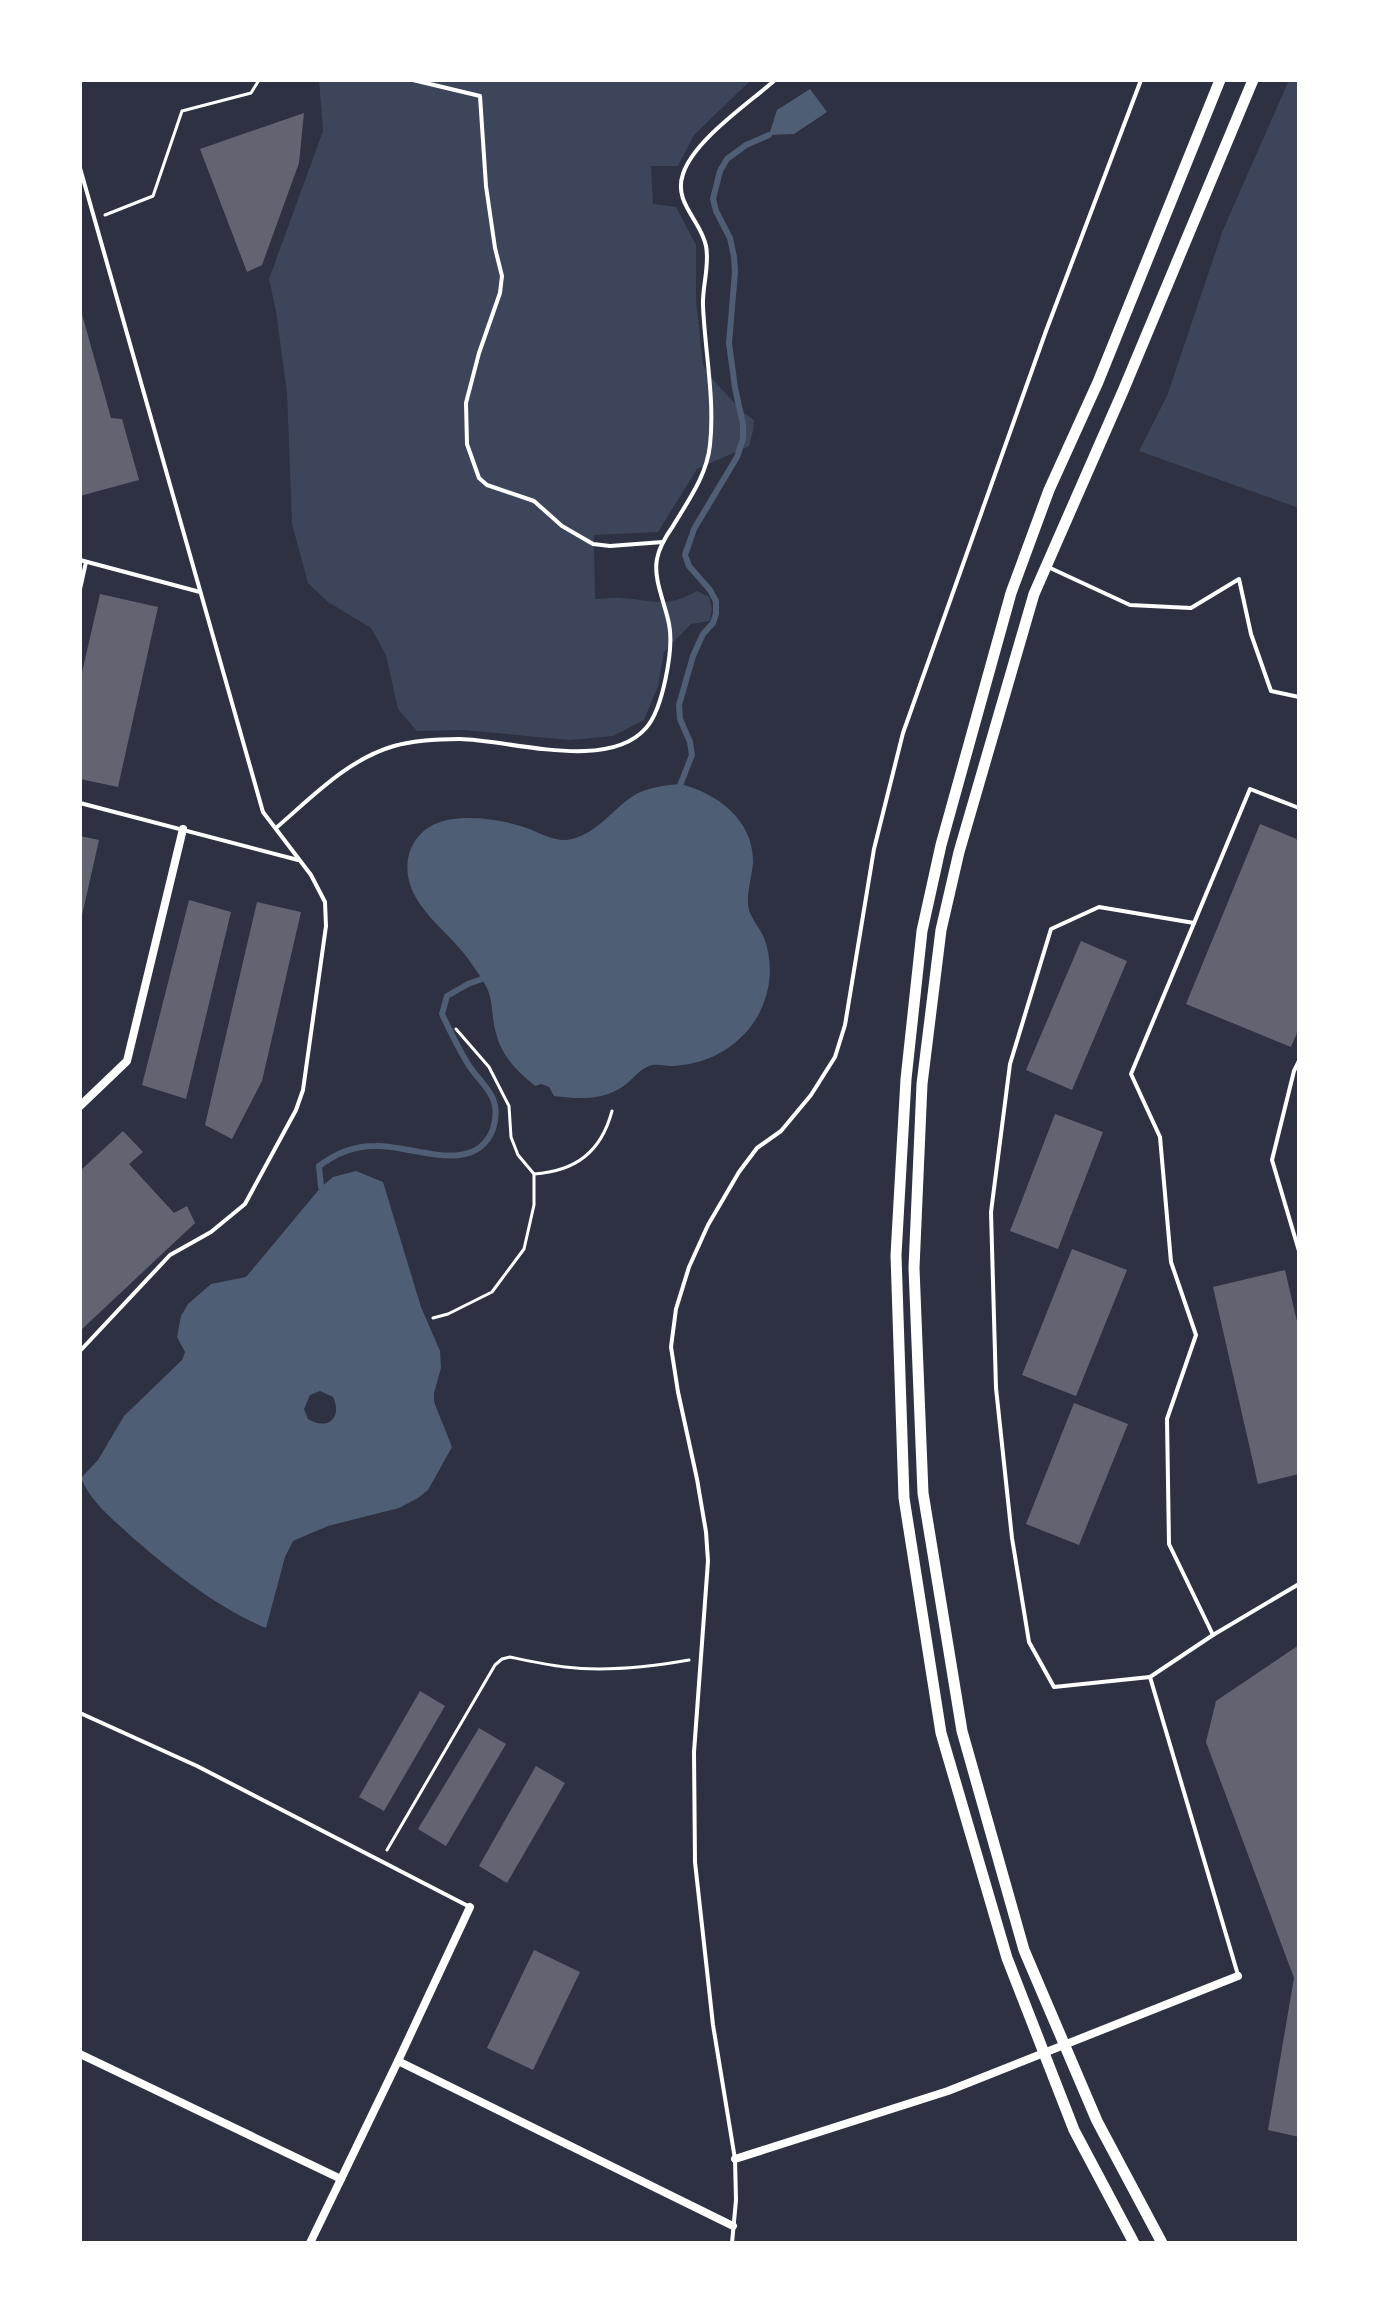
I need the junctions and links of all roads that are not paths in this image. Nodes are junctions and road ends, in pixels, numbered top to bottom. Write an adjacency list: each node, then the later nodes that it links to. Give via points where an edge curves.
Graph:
1 (413, 80): 7 (lane, via 480,96 486,186 502,276 466,403 467,444 479,478 534,501 593,544)
2 (775, 80): 7 (lane, via 704,141 683,172 680,194 706,246 702,303 712,412 707,464)
3 (1141, 80): 32 (lane, via 903,733 874,849 835,1057 781,1131 757,1148 739,1172 708,1225 676,1309 671,1347 708,1561 694,1752 695,1862)
4 (1220, 80): 37 (street, via 1011,593 945,830 922,931 906,1079 896,1255 904,1498 941,1733 1007,1958 1074,2130)
5 (1253, 80): 10 (street)
6 (80, 168): 12 (lane)
7 (663, 542): 17 (lane, via 656,560 670,626 668,663 656,710 639,735 623,744 563,752 460,739 391,746 344,772)
8 (80, 560): 9 (lane)
9 (86, 562): 11 (lane); 12 (lane)
10 (1046, 566): 13 (lane, via 1130,605 1191,608 1239,579 1271,691); 38 (street, via 985,761 941,930 922,1084 914,1268 923,1493 962,1731 1024,1950 1097,2121)
11 (80, 589)
12 (200, 592): 17 (lane, via 263,812)
13 (1299, 697)
14 (80, 803): 16 (lane)
15 (1299, 808): 19 (lane, via 1250,789)
16 (183, 829): 18 (lane); 21 (street, via 127,1061)
17 (276, 829): 18 (lane)
18 (300, 861): 23 (lane, via 325,902 326,926 296,1110 245,1204 211,1232 170,1255)
19 (1194, 923): 25 (lane, via 1131,1074 1160,1137 1171,1262 1196,1335 1167,1419 1169,1544); 26 (lane, via 1099,907 1051,929 1010,1064 991,1212 996,1388 1029,1642 1054,1687)
20 (1299, 1061): 22 (lane, via 1272,1160)
21 (82, 1100)
22 (1299, 1251)
23 (80, 1351)
24 (1299, 1584): 25 (lane)
25 (1213, 1635): 26 (lane)
26 (1150, 1677): 29 (lane)
27 (80, 1713): 28 (lane, via 197,1766)
28 (470, 1907): 31 (street)
29 (1238, 1976): 32 (street, via 948,2091)
30 (80, 2054): 33 (street)
31 (398, 2061): 33 (street); 34 (street)
32 (735, 2159): 34 (lane)
33 (341, 2179): 35 (street)
34 (733, 2226): 36 (lane)
35 (310, 2243)
36 (732, 2243)
37 (1134, 2243)
38 (1162, 2243)

